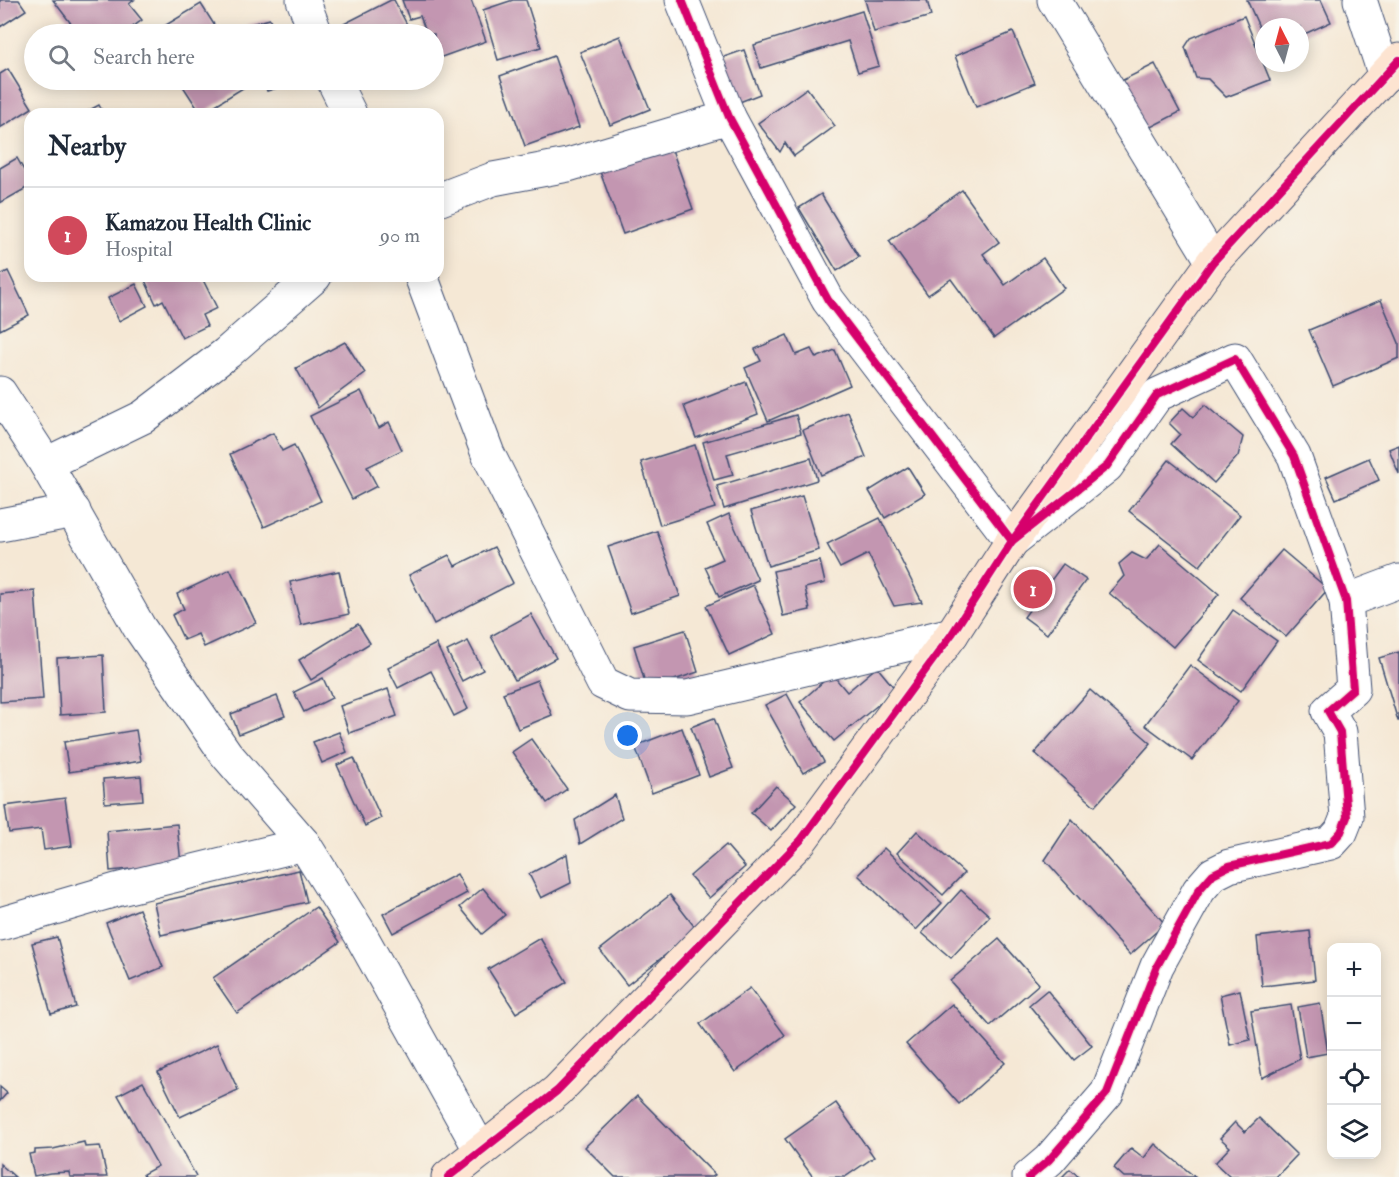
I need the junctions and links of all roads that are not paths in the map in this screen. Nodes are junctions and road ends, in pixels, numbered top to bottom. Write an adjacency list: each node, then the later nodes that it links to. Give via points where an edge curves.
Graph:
1 (303, 0): 5 (street)
2 (682, 0): 9 (street)
3 (1054, 0): 11 (street)
4 (1360, 0): 6 (street)
5 (312, 24)
6 (1392, 68): 11 (street)
7 (338, 90): 8 (street)
8 (347, 108)
9 (729, 117): 10 (street, via 568,165 493,179); 18 (street, via 828,300)
10 (444, 198)
11 (1213, 262): 18 (street)
12 (308, 282): 15 (street, via 227,354 143,417)
13 (423, 282): 21 (street, via 488,454 603,683 630,696 687,697)
14 (0, 393): 15 (street)
15 (46, 464): 16 (street)
16 (74, 511): 17 (street); 22 (street, via 139,627 219,744)
17 (0, 525)
18 (1012, 541): 20 (street, via 1107,466 1157,395 1235,359 1294,456); 21 (street)
19 (1399, 581): 20 (street)
20 (1346, 601): 25 (street, via 1353,689 1328,711 1340,732 1347,817 1341,832 1330,843 1228,866 1213,874 1199,890 1156,966 1107,1093)
21 (952, 634): 24 (street, via 801,840 557,1091)
22 (304, 844): 23 (street, via 116,890); 24 (street, via 359,932)
23 (0, 924)
24 (481, 1151): 26 (street)
25 (1047, 1171)
26 (448, 1177)

